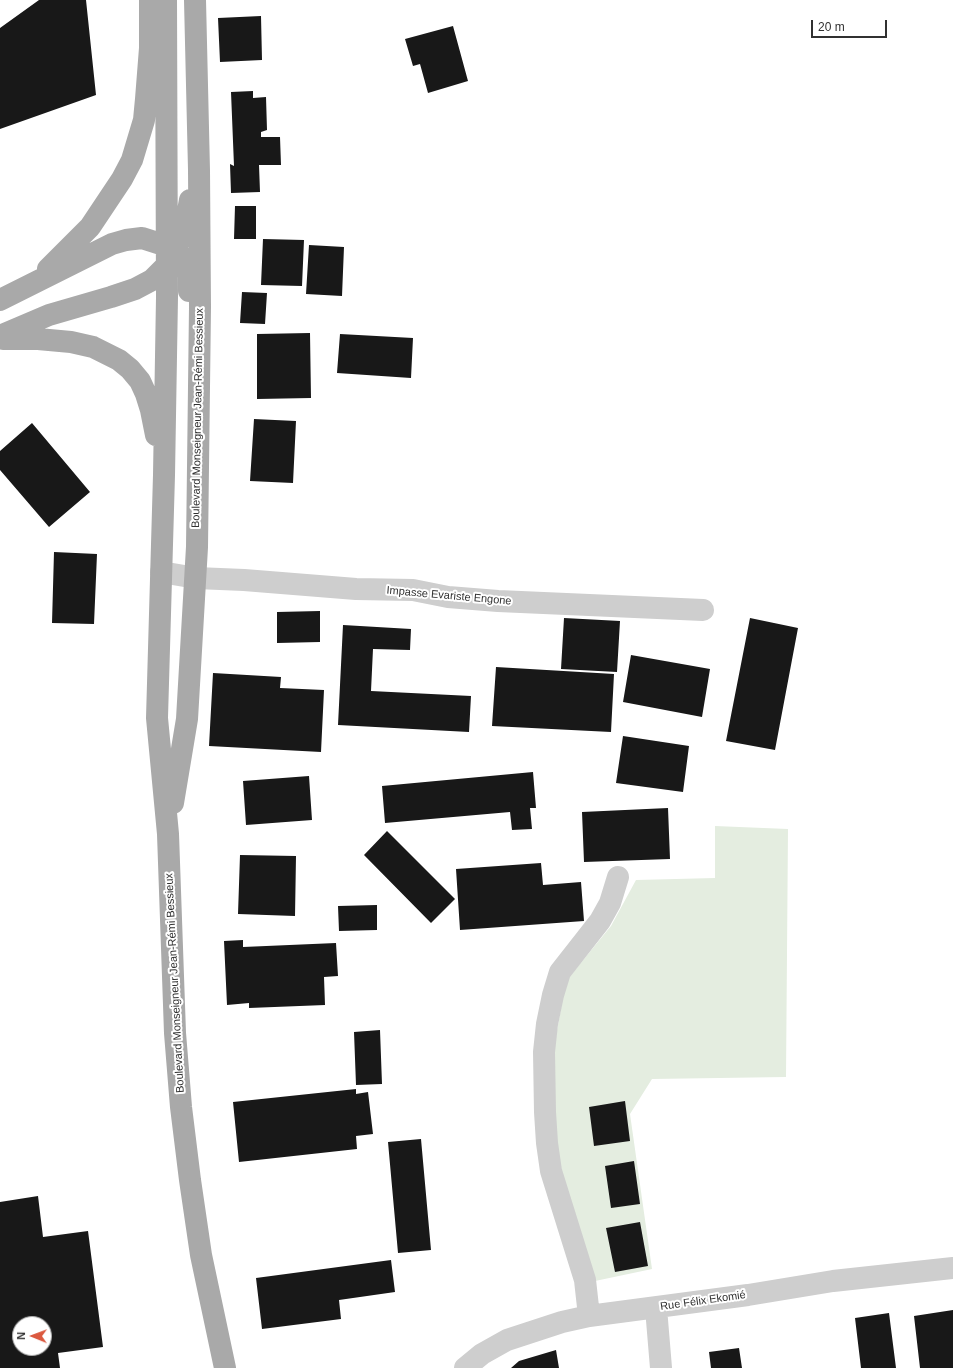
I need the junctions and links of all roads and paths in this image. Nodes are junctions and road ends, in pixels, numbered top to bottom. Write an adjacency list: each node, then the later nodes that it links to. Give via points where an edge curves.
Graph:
1 (150, 0): 6 (main road, via 150,48 144,120 132,160 122,180 90,227)
2 (166, 0): 5 (main road, Boulevard Monseigneur Jean-Rémi Bessieux)
3 (190, 0): 5 (main road, via 191,197 185,227)
4 (195, 0): 10 (main road, Boulevard Monseigneur Jean-Rémi Bessieux, via 200,307)
5 (169, 254): 6 (main road, via 142,238 126,240 97,251); 8 (main road, via 152,280 135,289 49,315); 9 (main road, Boulevard Monseigneur Jean-Rémi Bessieux); 10 (main road, via 180,254 189,276 189,483 191,533)
6 (30, 286): 7 (main road)
7 (0, 300)
8 (0, 337): 9 (main road, via 71,342 93,347 119,360 130,369 146,394)
9 (164, 475): 11 (main road, Boulevard Monseigneur Jean-Rémi Bessieux)
10 (197, 547): 12 (main road, Boulevard Monseigneur Jean-Rémi Bessieux)
11 (161, 572): 12 (street, Impasse Evariste Engone); 14 (main road, Boulevard Monseigneur Jean-Rémi Bessieux, via 157,718)
12 (196, 578): 13 (street, Impasse Evariste Engone, via 356,589 413,590 448,597 498,601); 14 (main road, Boulevard Monseigneur Jean-Rémi Bessieux, via 187,719)
13 (703, 610)
14 (168, 834): 19 (main road, Boulevard Monseigneur Jean-Rémi Bessieux, via 175,1033 181,1108 201,1255)
15 (618, 877): 18 (street, via 610,903 600,921 560,972 552,995 544,1052 545,1112 551,1172 585,1280)
16 (953, 1268): 17 (street, Rue Félix Ekomié, via 833,1281)
17 (656, 1308): 18 (street, Rue Félix Ekomié); 21 (street)
18 (589, 1316): 20 (street, Rue Félix Ekomié, via 507,1340)
19 (225, 1368)
20 (464, 1368)
21 (661, 1368)

